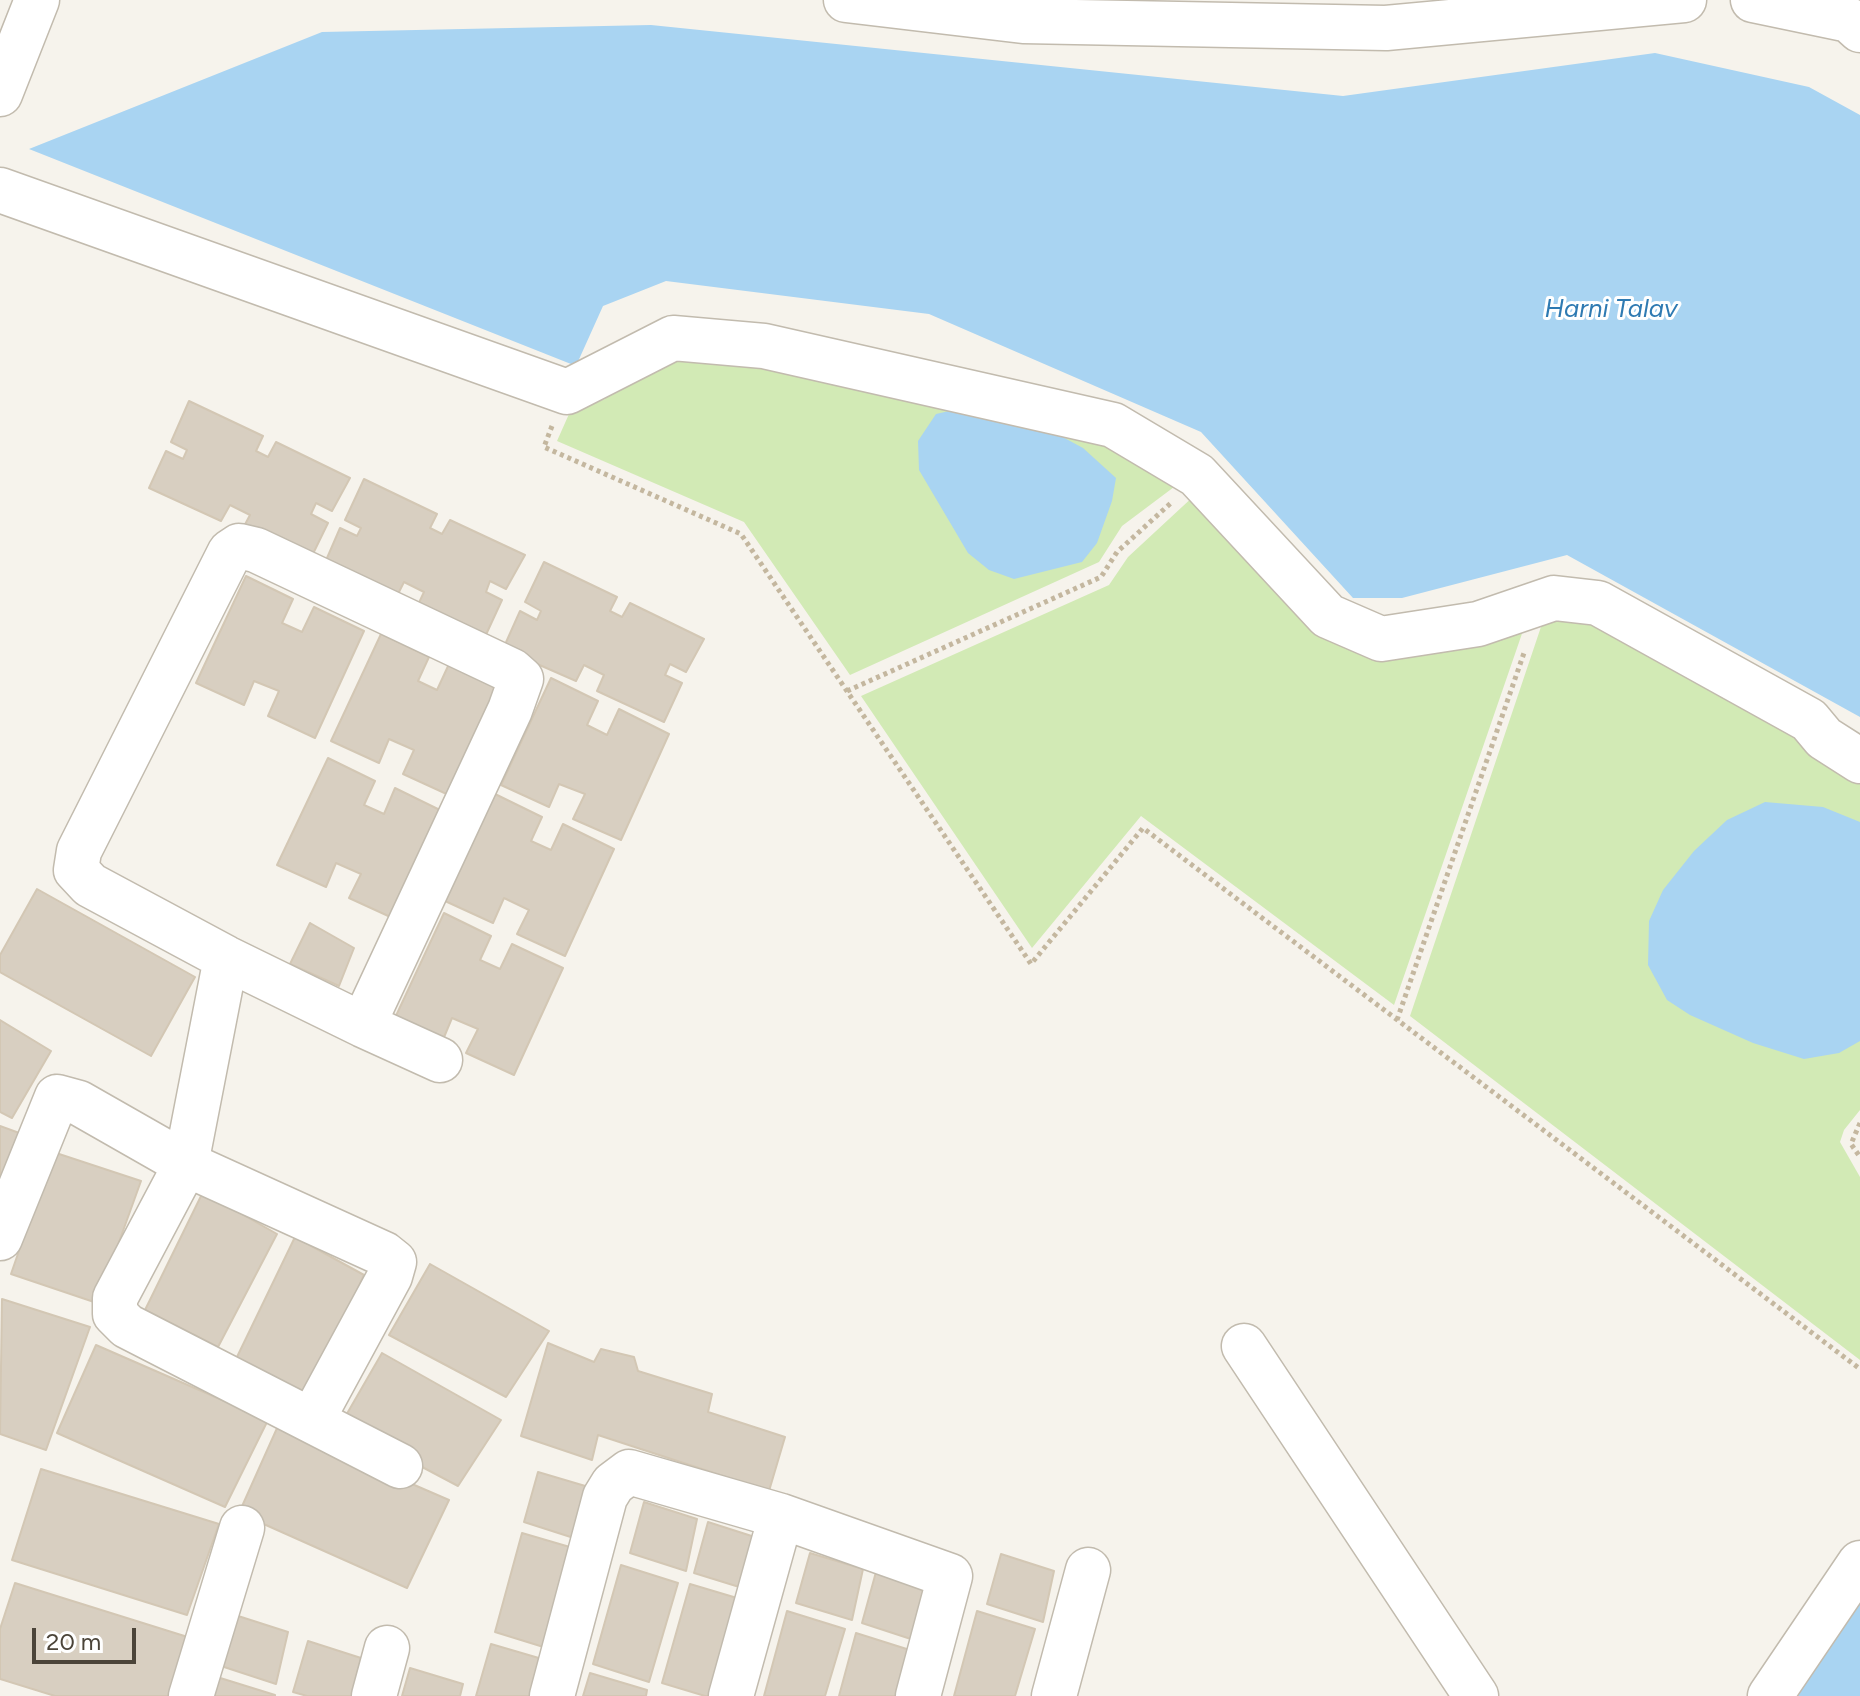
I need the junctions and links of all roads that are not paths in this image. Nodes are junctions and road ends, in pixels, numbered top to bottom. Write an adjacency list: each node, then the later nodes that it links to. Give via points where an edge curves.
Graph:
1 (37, 0): 6 (street)
2 (846, 0): 3 (street, via 1023,21 1386,28)
3 (1684, 0)
4 (1753, 0): 5 (street, via 1849,20)
5 (1860, 30)
6 (0, 94)
7 (0, 190): 8 (street, via 567,392 673,338 764,346 1113,425 1197,475 1328,616 1381,639 1478,624 1554,598 1598,603 1809,720 1824,738)
8 (1860, 761)
9 (226, 958): 10 (street); 10 (street, via 90,885 76,870 76,860 230,552 246,546 521,679); 12 (street)
10 (363, 1025): 11 (street)
11 (440, 1060)
12 (186, 1164): 13 (street, via 79,1103 57,1097); 15 (street, via 115,1298 115,1314 127,1326); 15 (street, via 394,1262)
13 (0, 1238)
14 (1244, 1346): 28 (street)
15 (312, 1420): 16 (street)
16 (400, 1466)
17 (781, 1516): 24 (street, via 648,1475 629,1472 613,1484 605,1497); 25 (street); 26 (street, via 950,1576)
18 (242, 1528): 22 (street)
19 (1860, 1563): 29 (street)
20 (1088, 1570): 27 (street)
21 (387, 1648): 23 (street)
22 (191, 1696)
23 (374, 1696)
24 (552, 1696)
25 (731, 1696)
26 (918, 1696)
27 (1054, 1696)
28 (1476, 1696)
29 (1770, 1696)

